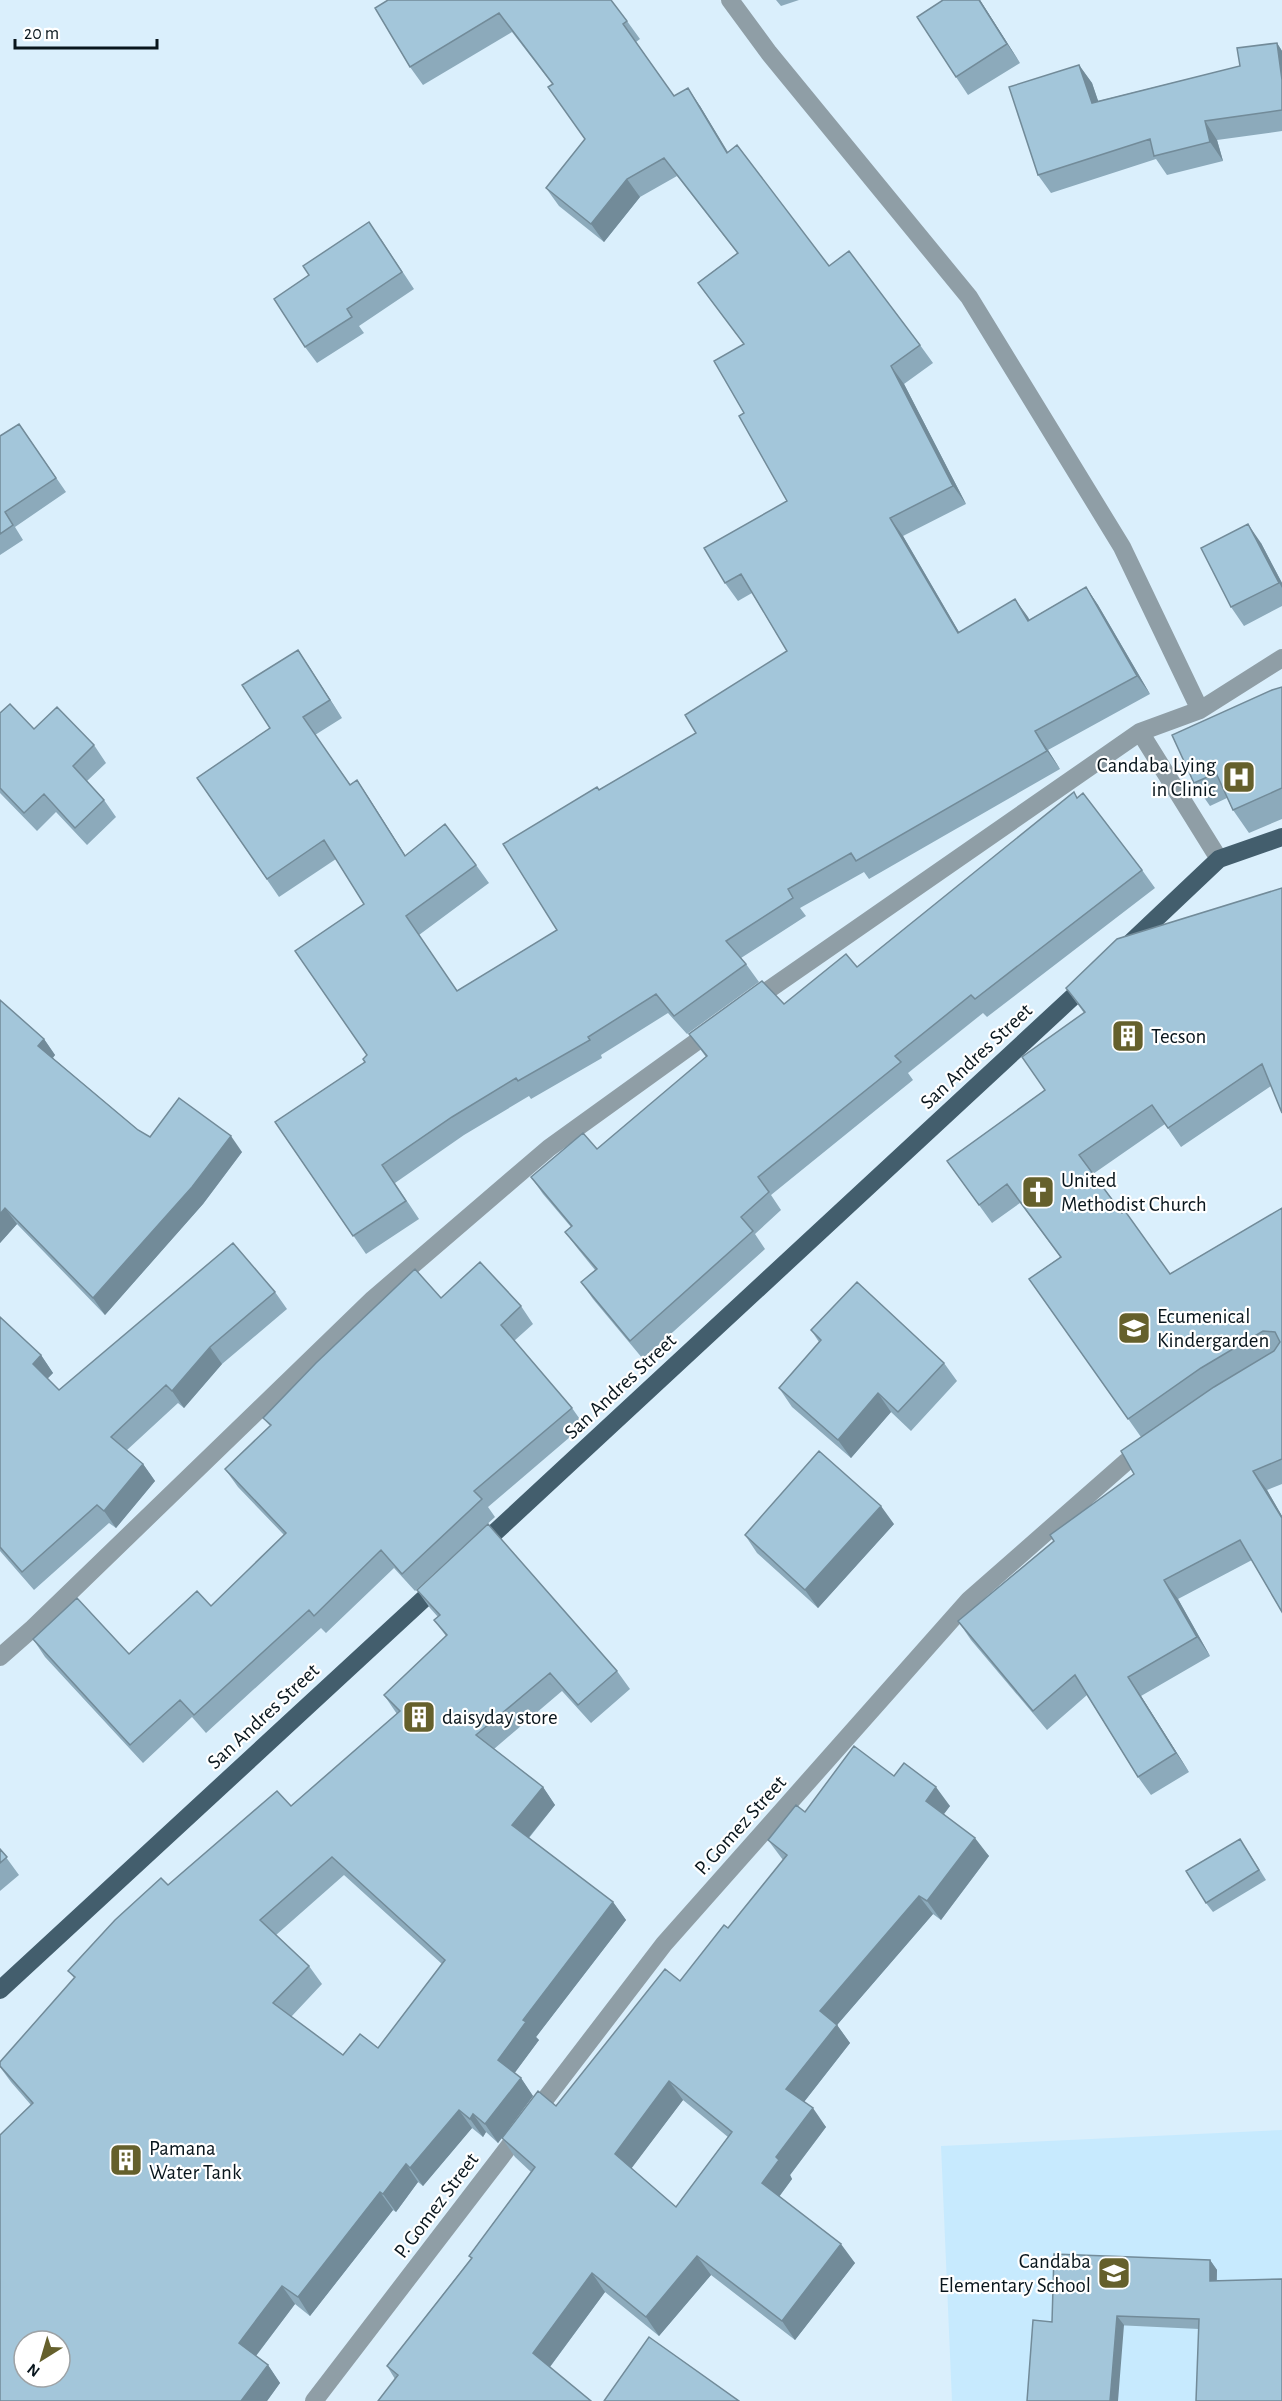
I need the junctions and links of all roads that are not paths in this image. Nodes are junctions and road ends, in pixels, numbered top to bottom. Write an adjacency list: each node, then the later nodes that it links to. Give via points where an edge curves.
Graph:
1 (730, 0): 3 (street, via 969,297 1122,548)
2 (1282, 658): 3 (street)
3 (1200, 710): 4 (street)
4 (1140, 732): 6 (street); 8 (street, via 829,945 549,1148 373,1299)
5 (1282, 837): 6 (main road, San Andres Street)
6 (1219, 859): 9 (main road, San Andres Street)
7 (1164, 1436): 10 (street, P. Gomez Street, via 1126,1462 969,1600 664,1944)
8 (0, 1657)
9 (0, 1990)
10 (314, 2401)

